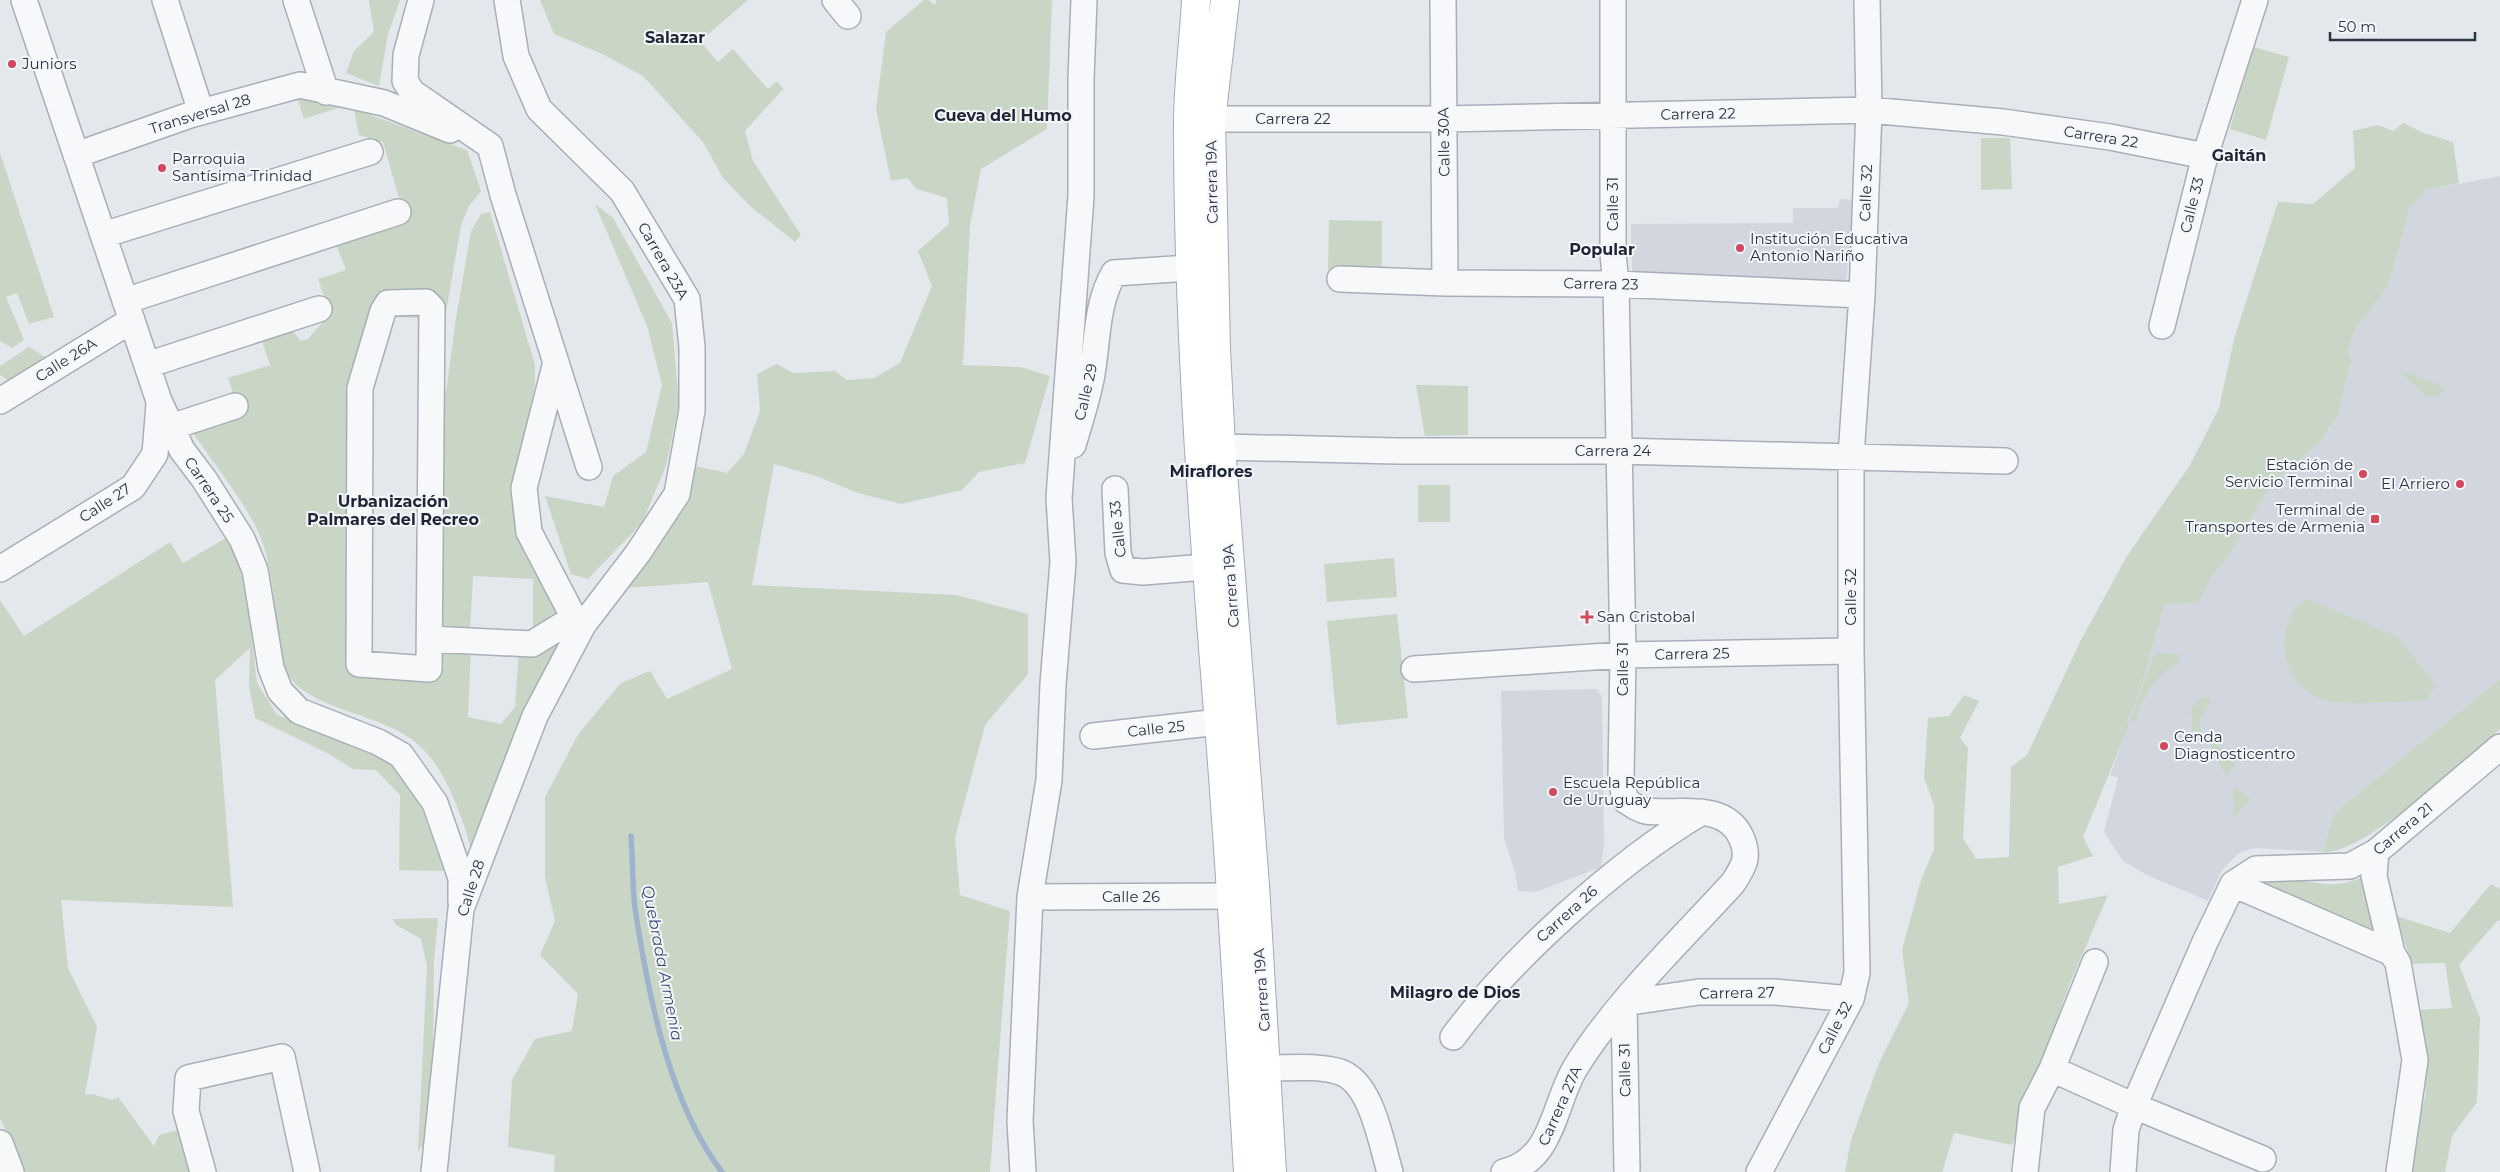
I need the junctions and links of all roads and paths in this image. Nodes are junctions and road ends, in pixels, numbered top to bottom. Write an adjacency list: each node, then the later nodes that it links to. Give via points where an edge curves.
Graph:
1 (24, 0): 21 (street, Carrera 25)
2 (165, 0): 15 (street)
3 (296, 0): 13 (street)
4 (421, 0): 19 (street, via 406,56 405,81 412,92)
5 (507, 0): 48 (street, Carrera 23A, via 516,56 539,109 622,191 687,300 692,347 692,410 677,494 638,553)
6 (1084, 0): 45 (street, via 1081,196)
7 (1196, 0): 18 (main road, Carrera 19A)
8 (1225, 0): 18 (main road, Carrera 19A)
9 (1443, 0): 17 (street, Calle 30A)
10 (1613, 0): 16 (street, Calle 31)
11 (1867, 0): 14 (street, Calle 32)
12 (2254, 0): 22 (street, Calle 33)
13 (326, 92): 15 (street, Transversal 28, via 300,85); 19 (street, Transversal 28, via 384,103)
14 (1869, 110): 16 (street, Carrera 22); 22 (street, Carrera 22, via 2003,122 2110,137); 29 (street, Calle 32)
15 (201, 112): 21 (street, Transversal 28)
16 (1613, 114): 17 (street, Carrera 22); 28 (street, Calle 31)
17 (1444, 118): 18 (street, Carrera 22); 27 (street, Calle 30A)
18 (1200, 119): 25 (main road, Carrera 19A); 39 (main road, Carrera 19A)
19 (490, 146): 33 (street)
20 (370, 152): 24 (street)
21 (76, 155): 24 (street, Carrera 25)
22 (2205, 156): 32 (street, Calle 33)
23 (398, 212): 31 (street, Calle 26A)
24 (103, 235): 31 (street, Carrera 25)
25 (1189, 268): 45 (street, Calle 29, via 1114,273 1107,285 1100,305 1092,374); 46 (main road, Carrera 19A)
26 (1340, 279): 27 (street, Carrera 23)
27 (1445, 283): 28 (street, Carrera 23)
28 (1616, 284): 29 (street, Carrera 23); 40 (street, Calle 31)
29 (1862, 295): 41 (street, Calle 32)
30 (319, 309): 34 (street)
31 (129, 310): 34 (street, Carrera 25); 35 (street, Calle 26A)
32 (2162, 326)
33 (556, 362): 43 (street); 48 (street, via 524,488 528,532)
34 (147, 365): 36 (street, Carrera 25)
35 (0, 401)
36 (160, 401): 38 (street, Carrera 25); 47 (street, Calle 27, via 155,454 133,487)
37 (234, 406): 38 (street)
38 (171, 427): 61 (street, Carrera 25, via 182,450 242,539 255,570 271,668 280,691 299,711 378,742 402,755 435,802 461,878)
39 (1221, 447): 40 (street, Carrera 24); 67 (main road, Carrera 19A)
40 (1620, 451): 41 (street, Carrera 24); 51 (street, Calle 31)
41 (1851, 456): 42 (street, Carrera 24); 50 (street, Calle 32)
42 (2005, 460)
43 (590, 467)
44 (1114, 489): 46 (street, Calle 33, via 1118,553 1123,570 1143,572)
45 (1059, 498): 60 (street, via 1063,562 1049,780)
46 (1205, 567): 53 (main road, Carrera 19A)
47 (0, 569)
48 (578, 622): 49 (street, via 532,644); 61 (street, Calle 28, via 535,716)
49 (430, 639): 49 (street, via 429,669 359,664 360,388 388,303 426,302 432,308)
50 (1851, 651): 51 (street, Carrera 25); 64 (street, Calle 32, via 1857,973)
51 (1623, 655): 52 (street, Carrera 25); 56 (street, Calle 31, via 1621,777 1625,800 1643,811)
52 (1414, 669)
53 (1219, 722): 54 (street, Calle 25); 59 (main road, Carrera 19A)
54 (1093, 736)
55 (2500, 747): 57 (street, Carrera 21)
56 (1702, 812): 65 (street, Calle 31, via 1730,821 1744,845 1745,864 1733,883); 66 (street, Carrera 26, via 1669,831 1609,876 1526,951)
57 (2376, 852): 58 (street, Carrera 21, via 2350,866 2256,869); 62 (street, via 2374,876)
58 (2233, 884): 62 (street); 69 (street)
59 (1232, 896): 60 (street, Calle 26); 79 (main road, Carrera 19A)
60 (1030, 897): 78 (street, via 1020,1121)
61 (460, 909): 77 (street, Calle 28)
62 (2392, 953): 85 (street, via 2398,963 2415,1060)
63 (2096, 962): 68 (street)
64 (1850, 999): 65 (street, Carrera 27, via 1775,992 1699,992); 82 (street, Calle 32)
65 (1624, 1003): 72 (street, Calle 31); 73 (street, Carrera 27A, via 1577,1064 1563,1090 1553,1126 1538,1154)
66 (1453, 1037)
67 (1267, 1068): 80 (main road, Carrera 19A); 81 (street, via 1324,1068 1352,1079 1368,1099)
68 (2052, 1069): 69 (street); 83 (street, via 2032,1108)
69 (2134, 1106): 71 (street); 84 (street, via 2126,1130)
70 (0, 1143): 74 (street)
71 (2264, 1159)
72 (1627, 1169)
73 (1510, 1171)
74 (12, 1172)
75 (203, 1172): 76 (street, via 186,1111 188,1078 282,1057)
76 (308, 1172)
77 (434, 1172)
78 (1023, 1172)
79 (1248, 1172)
80 (1272, 1172)
81 (1390, 1172)
82 (1759, 1172)
83 (2025, 1172)
84 (2122, 1172)
85 (2399, 1172)

